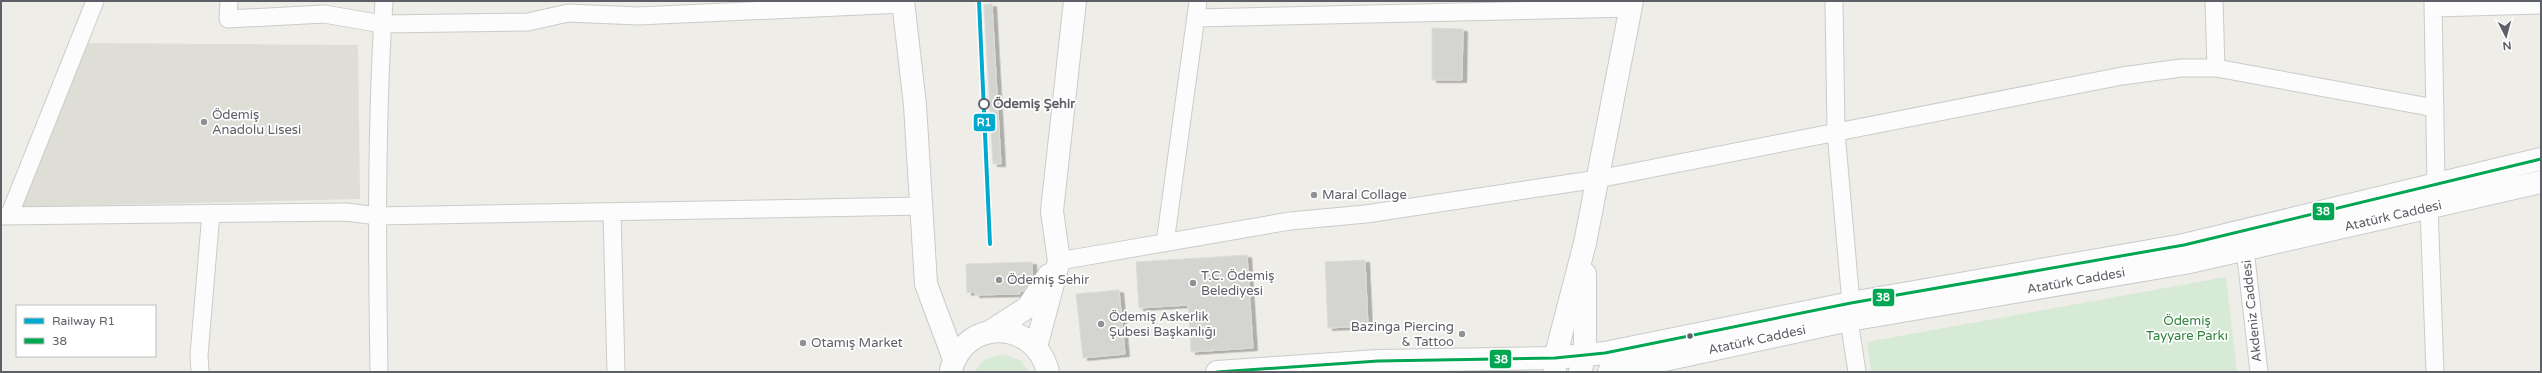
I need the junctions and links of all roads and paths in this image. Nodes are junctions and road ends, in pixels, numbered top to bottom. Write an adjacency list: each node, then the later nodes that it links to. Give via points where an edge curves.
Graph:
1 (95, 1): 26 (street)
2 (229, 1): 14 (street, via 228,19 324,14)
3 (384, 1): 14 (street)
4 (1075, 1): 31 (main road, via 1052,211)
5 (1834, 1): 17 (street)
6 (2214, 1): 15 (street)
7 (903, 3): 12 (street); 22 (main road, via 915,105)
8 (1631, 4): 13 (street); 19 (main road)
9 (2433, 4): 10 (street); 16 (street)
10 (2541, 5)
11 (568, 7): 12 (street, via 638,16); 14 (street, via 528,22)
12 (684, 8)
13 (1197, 9): 28 (street)
14 (382, 24): 27 (street)
15 (2216, 68): 16 (street); 17 (street, via 2181,68 2122,76)
16 (2435, 108): 21 (street)
17 (1836, 132): 19 (street); 32 (street)
18 (2541, 159): 21 (main road, Atatürk Caddesi)
19 (1598, 179): 28 (street, via 1366,214 1290,221); 29 (main road)
20 (2541, 182): 23 (main road, Atatürk Caddesi)
21 (2436, 185): 23 (street); 32 (main road, Atatürk Caddesi, via 2184,245)
22 (921, 206): 24 (street); 37 (main road, via 926,284)
23 (2429, 208): 30 (main road, Atatürk Caddesi); 46 (street)
24 (612, 212): 27 (street); 40 (street)
25 (211, 213): 26 (street); 27 (street, via 347,212); 38 (street, via 199,355)
26 (5, 216)
27 (377, 216): 39 (street)
28 (1165, 243): 31 (street)
29 (1586, 243): 35 (main road); 36 (main road)
30 (2245, 249): 32 (main road, Atatürk Caddesi, via 2185,263); 45 (street, Akdeniz Caddesi)
31 (1059, 260): 33 (main road, via 1028,306); 34 (main road)
32 (1850, 312): 35 (main road, Atatürk Caddesi); 43 (main road, Atatürk Caddesi); 44 (street)
33 (991, 331): 34 (main road, via 1008,331 1023,337); 37 (main road, via 976,336 963,346)
34 (1036, 347): 41 (main road, via 1045,360)
35 (1582, 363): 36 (main road, Atatürk Caddesi)
36 (1555, 365): 42 (main road, Atatürk Caddesi, via 1378,361)
37 (953, 366)
38 (200, 372)
39 (379, 372)
40 (616, 372)
41 (1048, 372)
42 (1217, 372)
43 (1609, 372)
44 (1857, 372)
45 (2259, 372)
46 (2435, 372)

